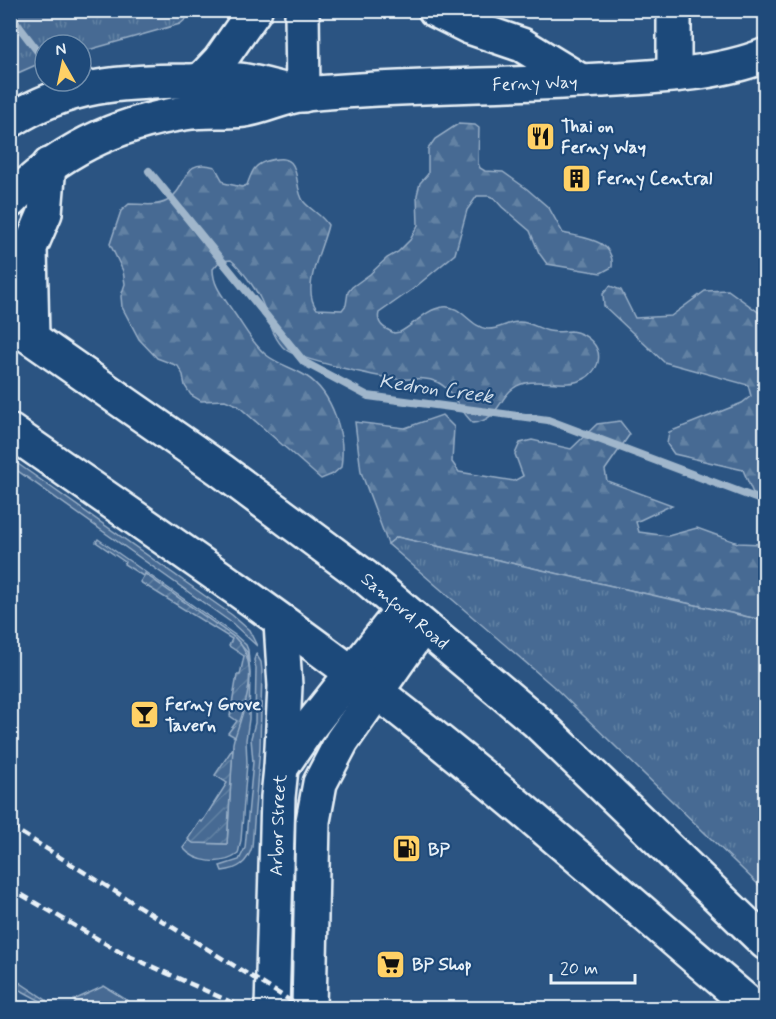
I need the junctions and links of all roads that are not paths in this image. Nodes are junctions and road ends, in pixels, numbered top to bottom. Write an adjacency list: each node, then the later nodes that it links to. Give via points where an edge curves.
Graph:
1 (255, 10): 7 (street)
2 (302, 10): 9 (street)
3 (435, 10): 8 (street, via 469,27 522,45)
4 (674, 10): 6 (street)
5 (765, 55): 6 (street, Ferny Way)
6 (674, 74): 8 (street, Ferny Way)
7 (201, 80): 9 (street, Ferny Way, via 237,80); 10 (street, Ferny Way, via 95,86 60,96)
8 (581, 81): 9 (street, Ferny Way)
9 (303, 94): 11 (street, Ferny Way, via 245,110 187,113 129,125 101,135)
10 (10, 121)
11 (49, 165): 12 (street, Ferny Way); 13 (street, via 45,213 30,248)
12 (10, 201)
13 (21, 330): 15 (street, Samford Road, via 231,477 365,577)
14 (10, 431): 16 (street)
15 (412, 618): 17 (street, Arbor Street); 19 (street, Samford Road, via 537,722)
16 (281, 622): 17 (street); 18 (street, via 285,686)
17 (364, 682): 18 (street, Arbor Street, via 307,730); 21 (street, Arbor Street, via 320,783 315,804); 22 (street, via 550,833)
18 (281, 768): 20 (street, Arbor Street)
19 (765, 943)
20 (272, 1008)
21 (309, 1008)
22 (754, 1008)

